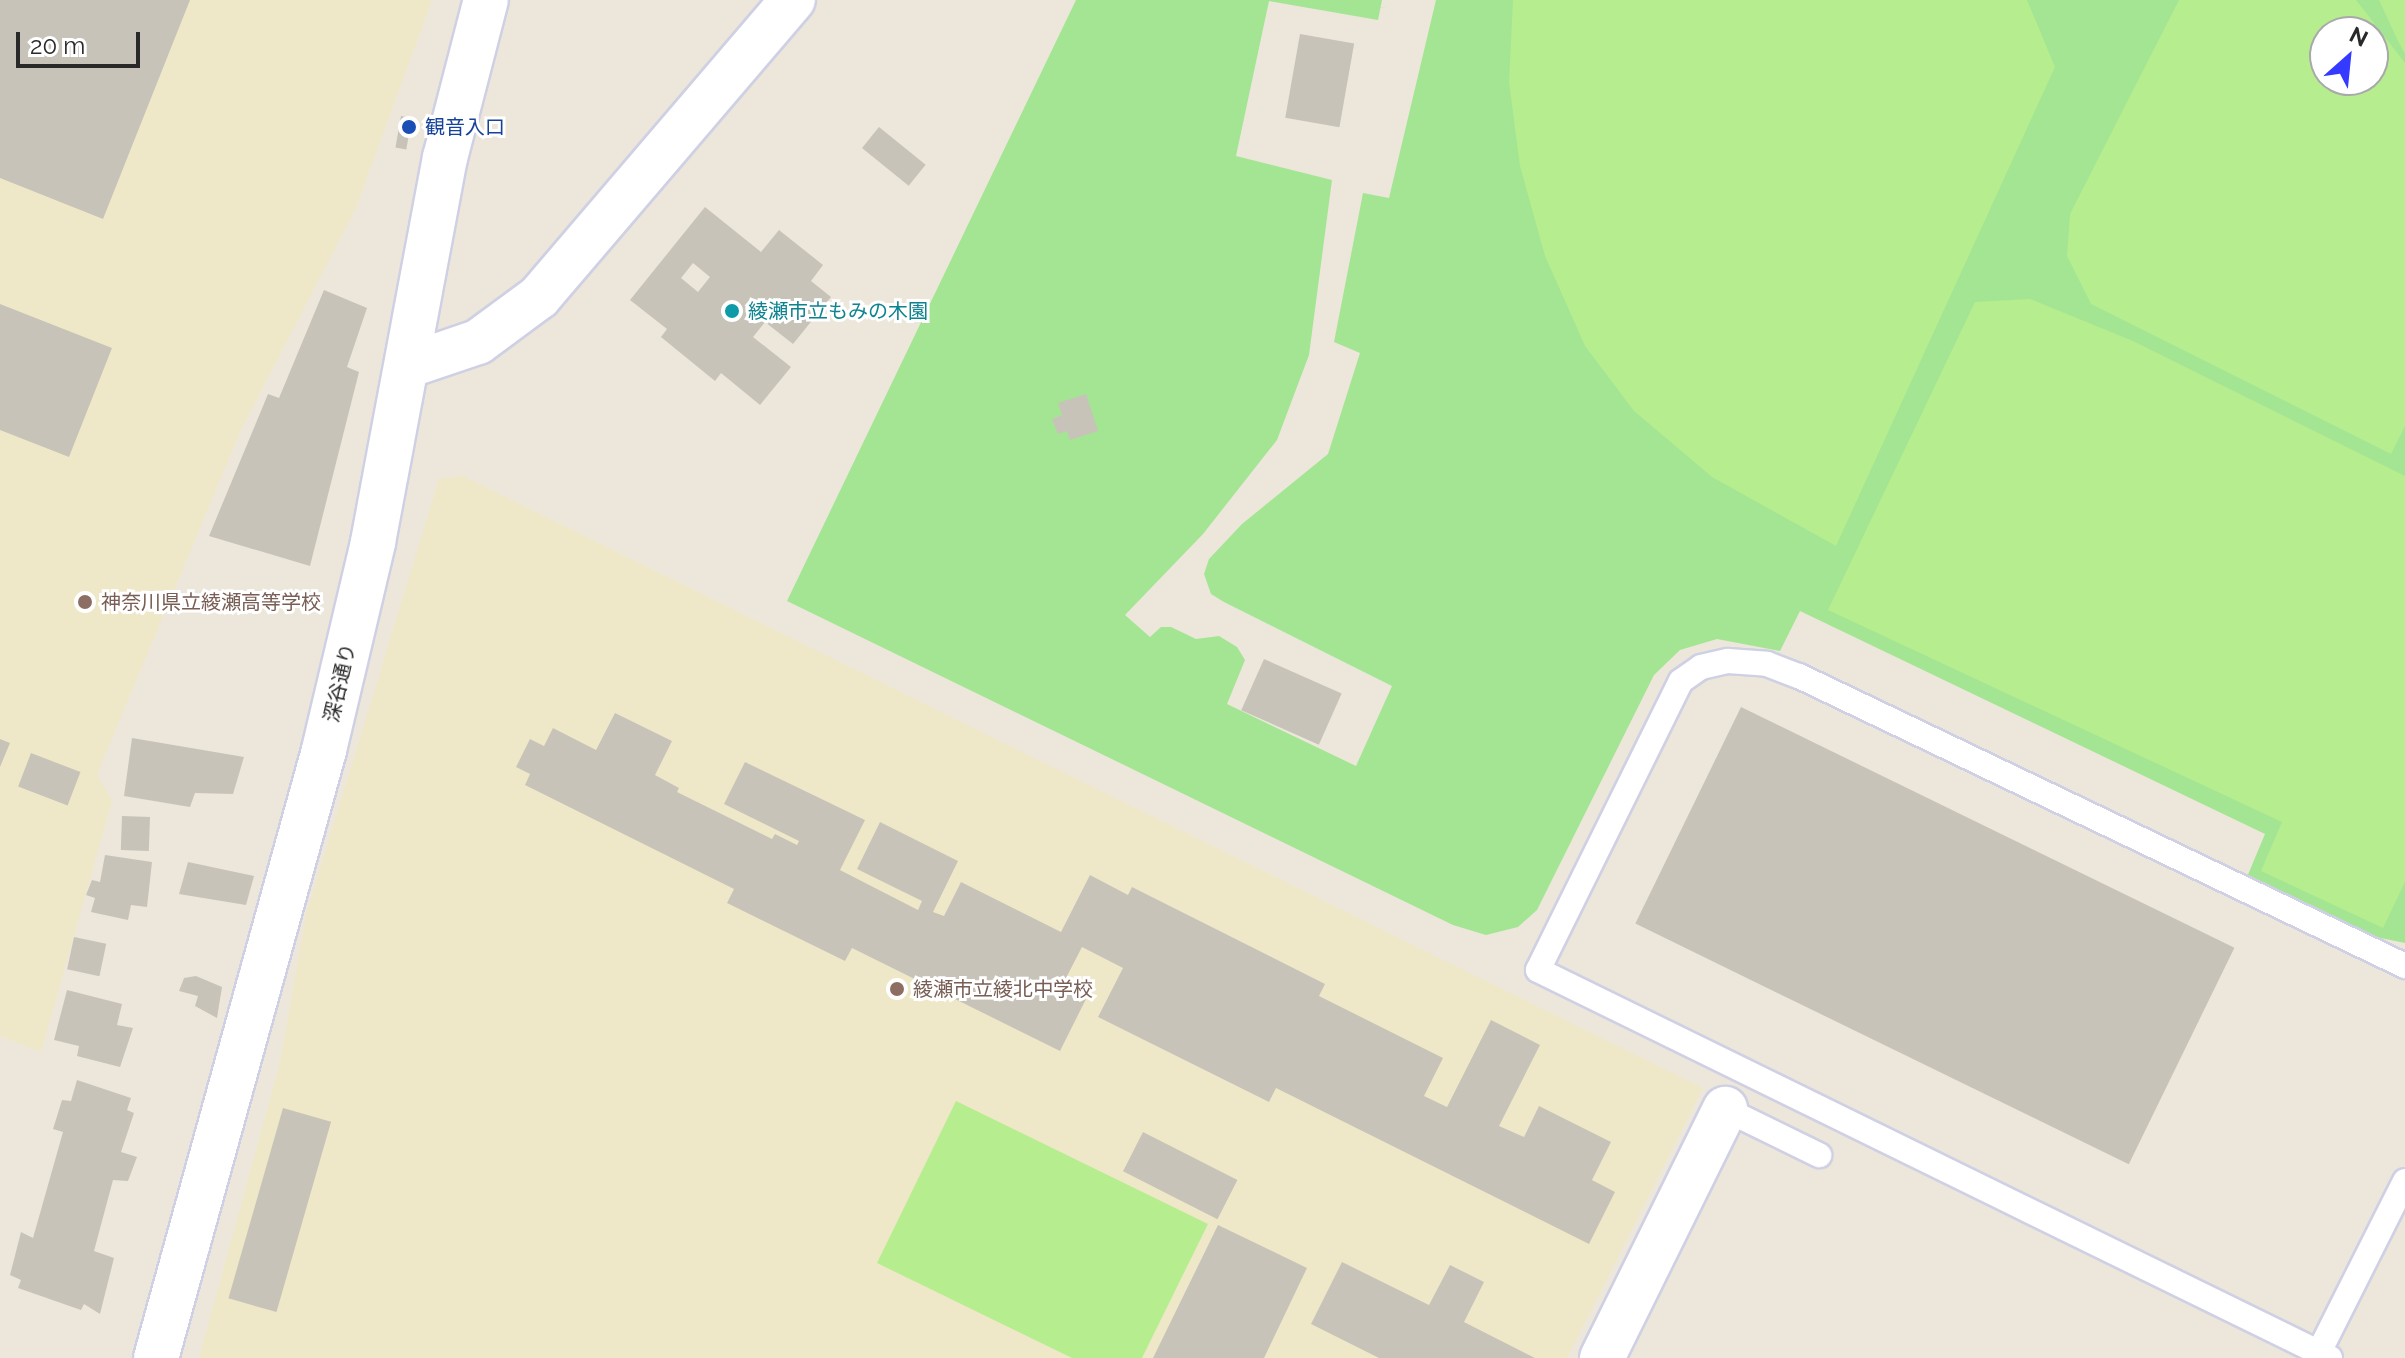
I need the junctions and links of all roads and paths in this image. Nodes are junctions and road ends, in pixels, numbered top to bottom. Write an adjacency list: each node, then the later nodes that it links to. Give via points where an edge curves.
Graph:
1 (486, 0): 3 (street, 深谷通り, via 445,158)
2 (793, 0): 3 (street, via 539,297 478,342)
3 (407, 366): 9 (street, 深谷通り, via 324,750)
4 (2405, 966): 8 (lane, via 1799,676 1767,664 1728,661 1701,667 1681,681 1538,970)
5 (1725, 1109): 6 (lane); 10 (street)
6 (1819, 1155)
7 (2405, 1181): 8 (lane)
8 (2321, 1356)
9 (156, 1358)
10 (1602, 1358)

